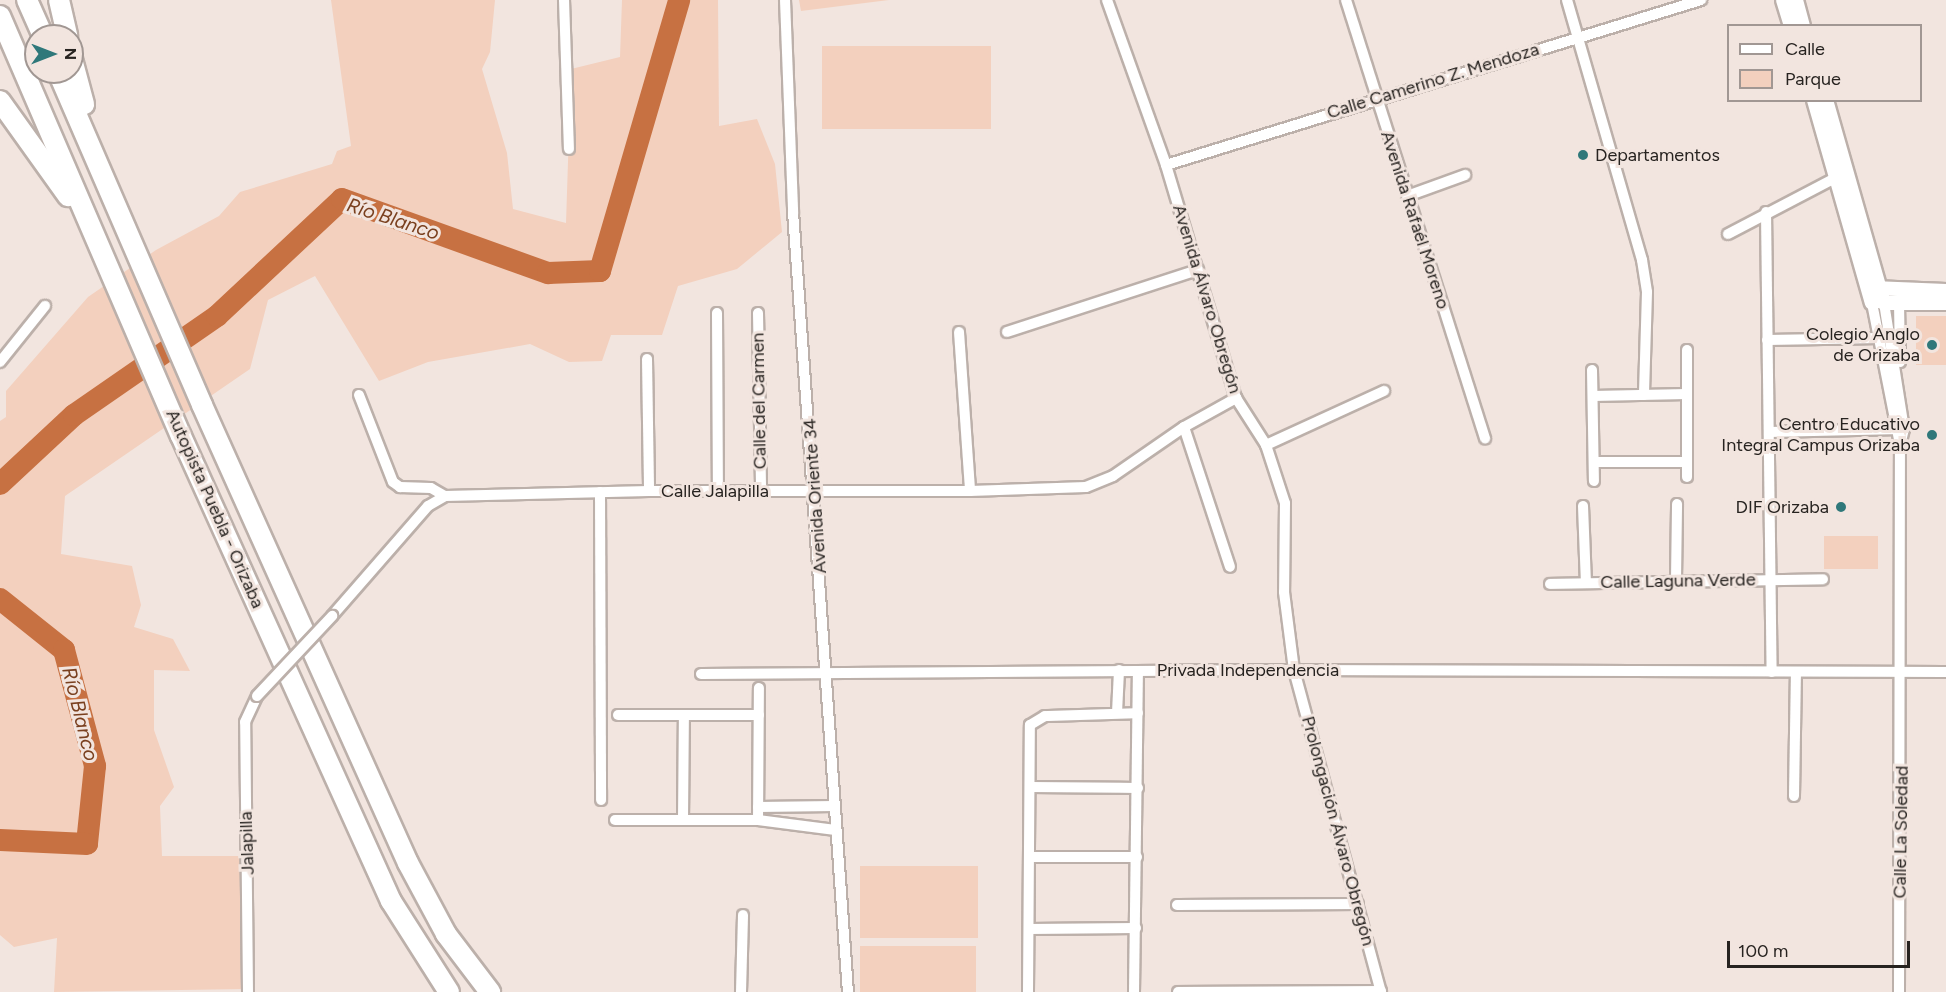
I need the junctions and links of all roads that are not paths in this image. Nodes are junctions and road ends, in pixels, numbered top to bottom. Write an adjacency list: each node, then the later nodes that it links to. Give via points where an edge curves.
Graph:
1 (27, 0): 12 (highway)
2 (59, 0): 13 (highway)
3 (564, 0): 23 (street)
4 (785, 0): 69 (street, Avenida Oriente 34, via 793,212)
5 (1107, 0): 24 (street, Avenida Álvaro Obregón)
6 (1346, 0): 19 (street, Avenida Rafaél Moreno)
7 (1567, 0): 16 (street)
8 (1701, 0): 16 (street, Calle Camerino Z. Mendoza)
9 (1783, 0): 14 (street)
10 (1796, 0): 15 (street)
11 (0, 16): 31 (highway, Autopista Puebla - Orizaba)
12 (38, 24)
13 (64, 24)
14 (1790, 24)
15 (1802, 24)
16 (1578, 36): 19 (street, Calle Camerino Z. Mendoza); 53 (street, via 1644,274)
17 (63, 84): 28 (highway, Autopista Puebla - Orizaba)
18 (80, 84): 28 (highway)
19 (1376, 99): 24 (street, Calle Camerino Z. Mendoza); 27 (street, Avenida Rafaél Moreno)
20 (0, 101): 31 (highway, via 35,146)
21 (1815, 102): 26 (street)
22 (1826, 102): 26 (street)
23 (568, 149)
24 (1166, 165): 33 (street, Avenida Álvaro Obregón)
25 (1465, 175): 27 (street)
26 (1842, 175): 29 (street); 32 (street); 34 (street)
27 (1407, 196): 60 (street, Avenida Rafaél Moreno)
28 (117, 207): 116 (highway, Autopista Puebla - Orizaba, via 408,863 446,934)
29 (1766, 212): 30 (street); 45 (street)
30 (1728, 234)
31 (98, 243): 115 (highway, Autopista Puebla - Orizaba, via 391,901)
32 (1871, 260): 34 (street); 36 (street)
33 (1198, 270): 43 (street); 56 (street, Avenida Álvaro Obregón)
34 (1875, 288): 36 (street); 37 (street)
35 (1946, 291): 36 (street)
36 (1901, 297): 37 (street); 38 (street); 55 (street)
37 (1878, 303): 44 (street); 55 (street)
38 (1946, 303)
39 (45, 306): 48 (street)
40 (717, 313): 68 (street)
41 (758, 313): 66 (street, Calle del Carmen)
42 (959, 332): 70 (street)
43 (1007, 332)
44 (1880, 338): 45 (street); 58 (street)
45 (1767, 340): 59 (street)
46 (1686, 350): 51 (street)
47 (647, 359): 67 (street)
48 (0, 362)
49 (1592, 370): 54 (street)
50 (1384, 391): 61 (street)
51 (1687, 394): 53 (street); 63 (street)
52 (359, 395): 72 (street, Calle Jalapilla, via 393,482 399,487 431,489)
53 (1644, 395): 54 (street)
54 (1593, 396): 62 (street)
55 (1901, 396): 58 (street)
56 (1236, 398): 57 (street, Calle Jalapilla); 61 (street, Avenida Álvaro Obregón)
57 (1184, 427): 70 (street, Calle Jalapilla, via 1098,484); 75 (street)
58 (1900, 429): 59 (street); 86 (street, Calle La Soledad)
59 (1769, 432): 77 (street)
60 (1485, 438)
61 (1266, 445): 82 (street, Avenida Álvaro Obregón, via 1287,519 1284,592)
62 (1595, 462): 63 (street); 65 (street)
63 (1687, 462): 64 (street)
64 (1687, 477)
65 (1594, 481)
66 (760, 490): 68 (street, Calle Jalapilla); 69 (street, Calle Jalapilla)
67 (649, 491): 68 (street, Calle Jalapilla); 71 (street, Calle Jalapilla)
68 (717, 491)
69 (816, 491): 70 (street, Calle Jalapilla); 88 (street, Avenida Oriente 34)
70 (970, 491)
71 (600, 492): 72 (street, Calle Jalapilla); 99 (street)
72 (445, 496): 114 (street, Jalapilla, bridge, via 428,506 257,696 245,722)
73 (1677, 504): 76 (street)
74 (1583, 506): 79 (street)
75 (1230, 567)
76 (1676, 579): 77 (street, Calle Laguna Verde); 79 (street, Calle Laguna Verde)
77 (1770, 579): 78 (street, Calle Laguna Verde); 84 (street)
78 (1823, 579)
79 (1586, 583): 80 (street, Calle Laguna Verde)
80 (1550, 584)
81 (1119, 670): 83 (street, Privada Independencia); 88 (street, Privada Independencia); 91 (street)
82 (1294, 670): 83 (street, Privada Independencia); 84 (street, Privada Independencia); 109 (street, Prolongación Álvaro Obregón)
83 (1138, 671): 92 (street)
84 (1772, 672): 85 (street, Privada Independencia)
85 (1796, 672): 86 (street, Privada Independencia); 98 (street)
86 (1902, 672): 87 (street, Privada Independencia); 122 (street, Calle La Soledad)
87 (1946, 672)
88 (825, 673): 89 (street, Privada Independencia); 100 (street, Avenida Oriente 34)
89 (700, 674)
90 (759, 688): 95 (street)
91 (1117, 713): 92 (street); 96 (street, via 1036,719 1030,725)
92 (1138, 713): 97 (street)
93 (618, 715): 94 (street)
94 (684, 715): 95 (street); 103 (street)
95 (759, 715): 101 (street)
96 (1031, 787): 97 (street); 106 (street)
97 (1138, 788): 107 (street)
98 (1794, 796)
99 (601, 800)
100 (834, 806): 101 (street); 105 (street, Avenida Oriente 34)
101 (758, 807): 104 (street)
102 (615, 820): 103 (street)
103 (683, 820): 104 (street)
104 (758, 820): 105 (street)
105 (836, 830): 118 (street, Avenida Oriente 34)
106 (1030, 857): 107 (street); 111 (street)
107 (1137, 857): 112 (street)
108 (1177, 904): 109 (street)
109 (1358, 904): 113 (street, Prolongación Álvaro Obregón)
110 (742, 915): 117 (street)
111 (1029, 928): 112 (street); 119 (street)
112 (1136, 928): 120 (street)
113 (1381, 991): 121 (street)
114 (248, 992)
115 (449, 992)
116 (490, 992)
117 (741, 992)
118 (848, 992)
119 (1028, 992)
120 (1134, 992)
121 (1178, 992)
122 (1899, 992)

